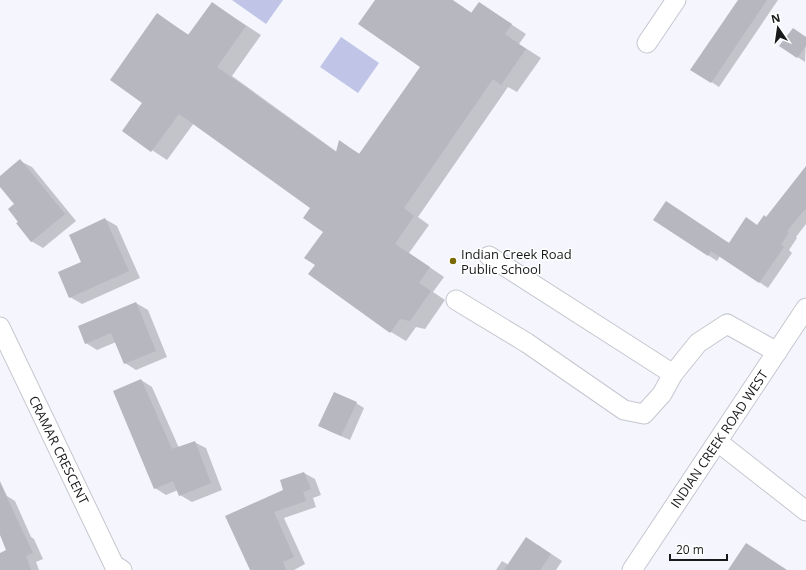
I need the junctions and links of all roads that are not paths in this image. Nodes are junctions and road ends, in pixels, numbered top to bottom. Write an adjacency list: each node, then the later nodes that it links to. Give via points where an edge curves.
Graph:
1 (676, 0): 2 (street)
2 (647, 43)
3 (489, 256): 8 (street)
4 (456, 300): 8 (street, via 527,343 624,410 644,414 662,394)
5 (806, 308): 7 (street, INDIAN CREEK ROAD WEST)
6 (0, 327): 11 (street, CRAMAR CRESCENT, via 114,565)
7 (777, 352): 8 (street, via 727,324 698,343); 9 (street, INDIAN CREEK ROAD WEST)
8 (673, 374)
9 (718, 442): 10 (street); 12 (street, INDIAN CREEK ROAD WEST)
10 (806, 511)
11 (122, 570)
12 (632, 570)

